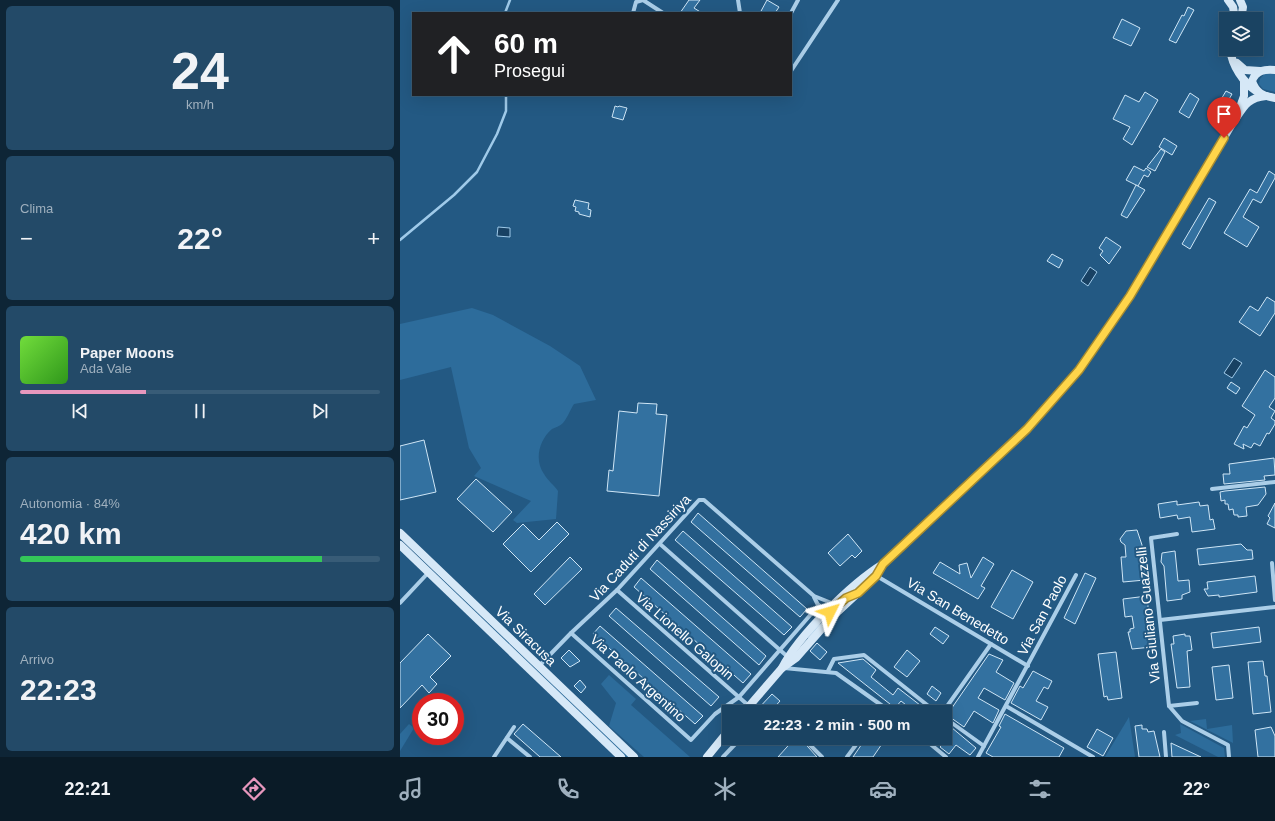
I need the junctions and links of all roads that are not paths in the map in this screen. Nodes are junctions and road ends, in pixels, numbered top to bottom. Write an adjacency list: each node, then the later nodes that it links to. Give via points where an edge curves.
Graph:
1 (738, 0): 8 (street)
2 (798, 0): 9 (street)
3 (838, 0): 13 (street)
4 (1240, 1): 5 (street); 10 (street)
5 (1230, 4)
6 (633, 12): 7 (street, via 636,2 643,0)
7 (661, 12)
8 (740, 12)
9 (792, 12)
10 (1242, 12)
11 (1232, 56): 16 (street)
12 (1236, 56): 15 (street, via 1241,68)
13 (792, 69)
14 (1275, 70): 15 (street)
15 (1257, 73): 16 (street); 17 (street, via 1252,81)
16 (1246, 85): 17 (street); 19 (street)
17 (1258, 92): 18 (street)
18 (1273, 97): 19 (street, via 1249,100)
19 (1232, 124): 28 (street, via 1130,296 1079,370 1027,429)
20 (1275, 482): 21 (street)
21 (1212, 489)
22 (400, 533): 44 (street, Via Siracusa)
23 (1177, 534): 38 (street, Via Giuliano Guazzelli, via 1151,538)
24 (660, 544): 30 (street, Via Caduti di Nassiriya); 32 (street, Via Caduti di Nassiriya, via 699,500 704,500); 42 (street)
25 (400, 545): 27 (street, Via Siracusa)
26 (1272, 563): 33 (street)
27 (429, 572): 34 (street); 69 (street, Via Siracusa)
28 (874, 573): 31 (street); 37 (street); 40 (street, Via San Benedetto)
29 (1076, 575): 45 (street, Via San Paolo)
30 (617, 590): 39 (street, Via Caduti di Nassiriya); 48 (street, Via Lionello Galopin)
31 (858, 593): 37 (street); 41 (street)
32 (814, 596): 35 (street); 37 (street)
33 (1275, 600)
34 (400, 603)
35 (819, 605): 37 (street); 42 (street)
36 (1275, 607): 38 (street)
37 (828, 609): 41 (street, via 827,618 812,633); 43 (street)
38 (1160, 620): 56 (street, Via Giuliano Guazzelli)
39 (571, 633): 44 (street, Via Caduti di Nassiriya); 48 (street, Via Paolo Argentino, via 691,740 715,714)
40 (991, 644): 45 (street, Via San Benedetto); 54 (street)
41 (806, 646): 43 (street)
42 (780, 649): 43 (street); 48 (street)
43 (790, 658): 46 (street)
44 (539, 666): 70 (street, Via Siracusa)
45 (1028, 666): 55 (street, Via San Paolo)
46 (782, 668): 47 (street); 51 (street)
47 (828, 671): 52 (street, via 836,673); 53 (street, via 834,659 864,654)
48 (739, 697): 50 (street, Via Lionello Galopin)
49 (1197, 703): 56 (street)
50 (744, 705)
51 (750, 705)
52 (882, 705)
53 (927, 705)
54 (948, 705)
55 (1006, 706): 66 (street, Via San Paolo); 77 (street)
56 (1169, 706): 79 (street, via 1182,721 1228,745)
57 (952, 723): 66 (street)
58 (514, 727): 60 (street)
59 (1164, 732): 78 (street)
60 (507, 738): 67 (street); 68 (street)
61 (722, 739): 71 (street)
62 (734, 745): 72 (street)
63 (810, 745): 73 (street)
64 (855, 745): 74 (street)
65 (931, 745): 75 (street)
66 (984, 746): 76 (street, Via San Paolo)
67 (494, 757)
68 (530, 757)
69 (621, 757)
70 (634, 757)
71 (707, 757)
72 (723, 757)
73 (822, 757)
74 (846, 757)
75 (946, 757)
76 (979, 757)
77 (1093, 757)
78 (1166, 757)
79 (1229, 757)

